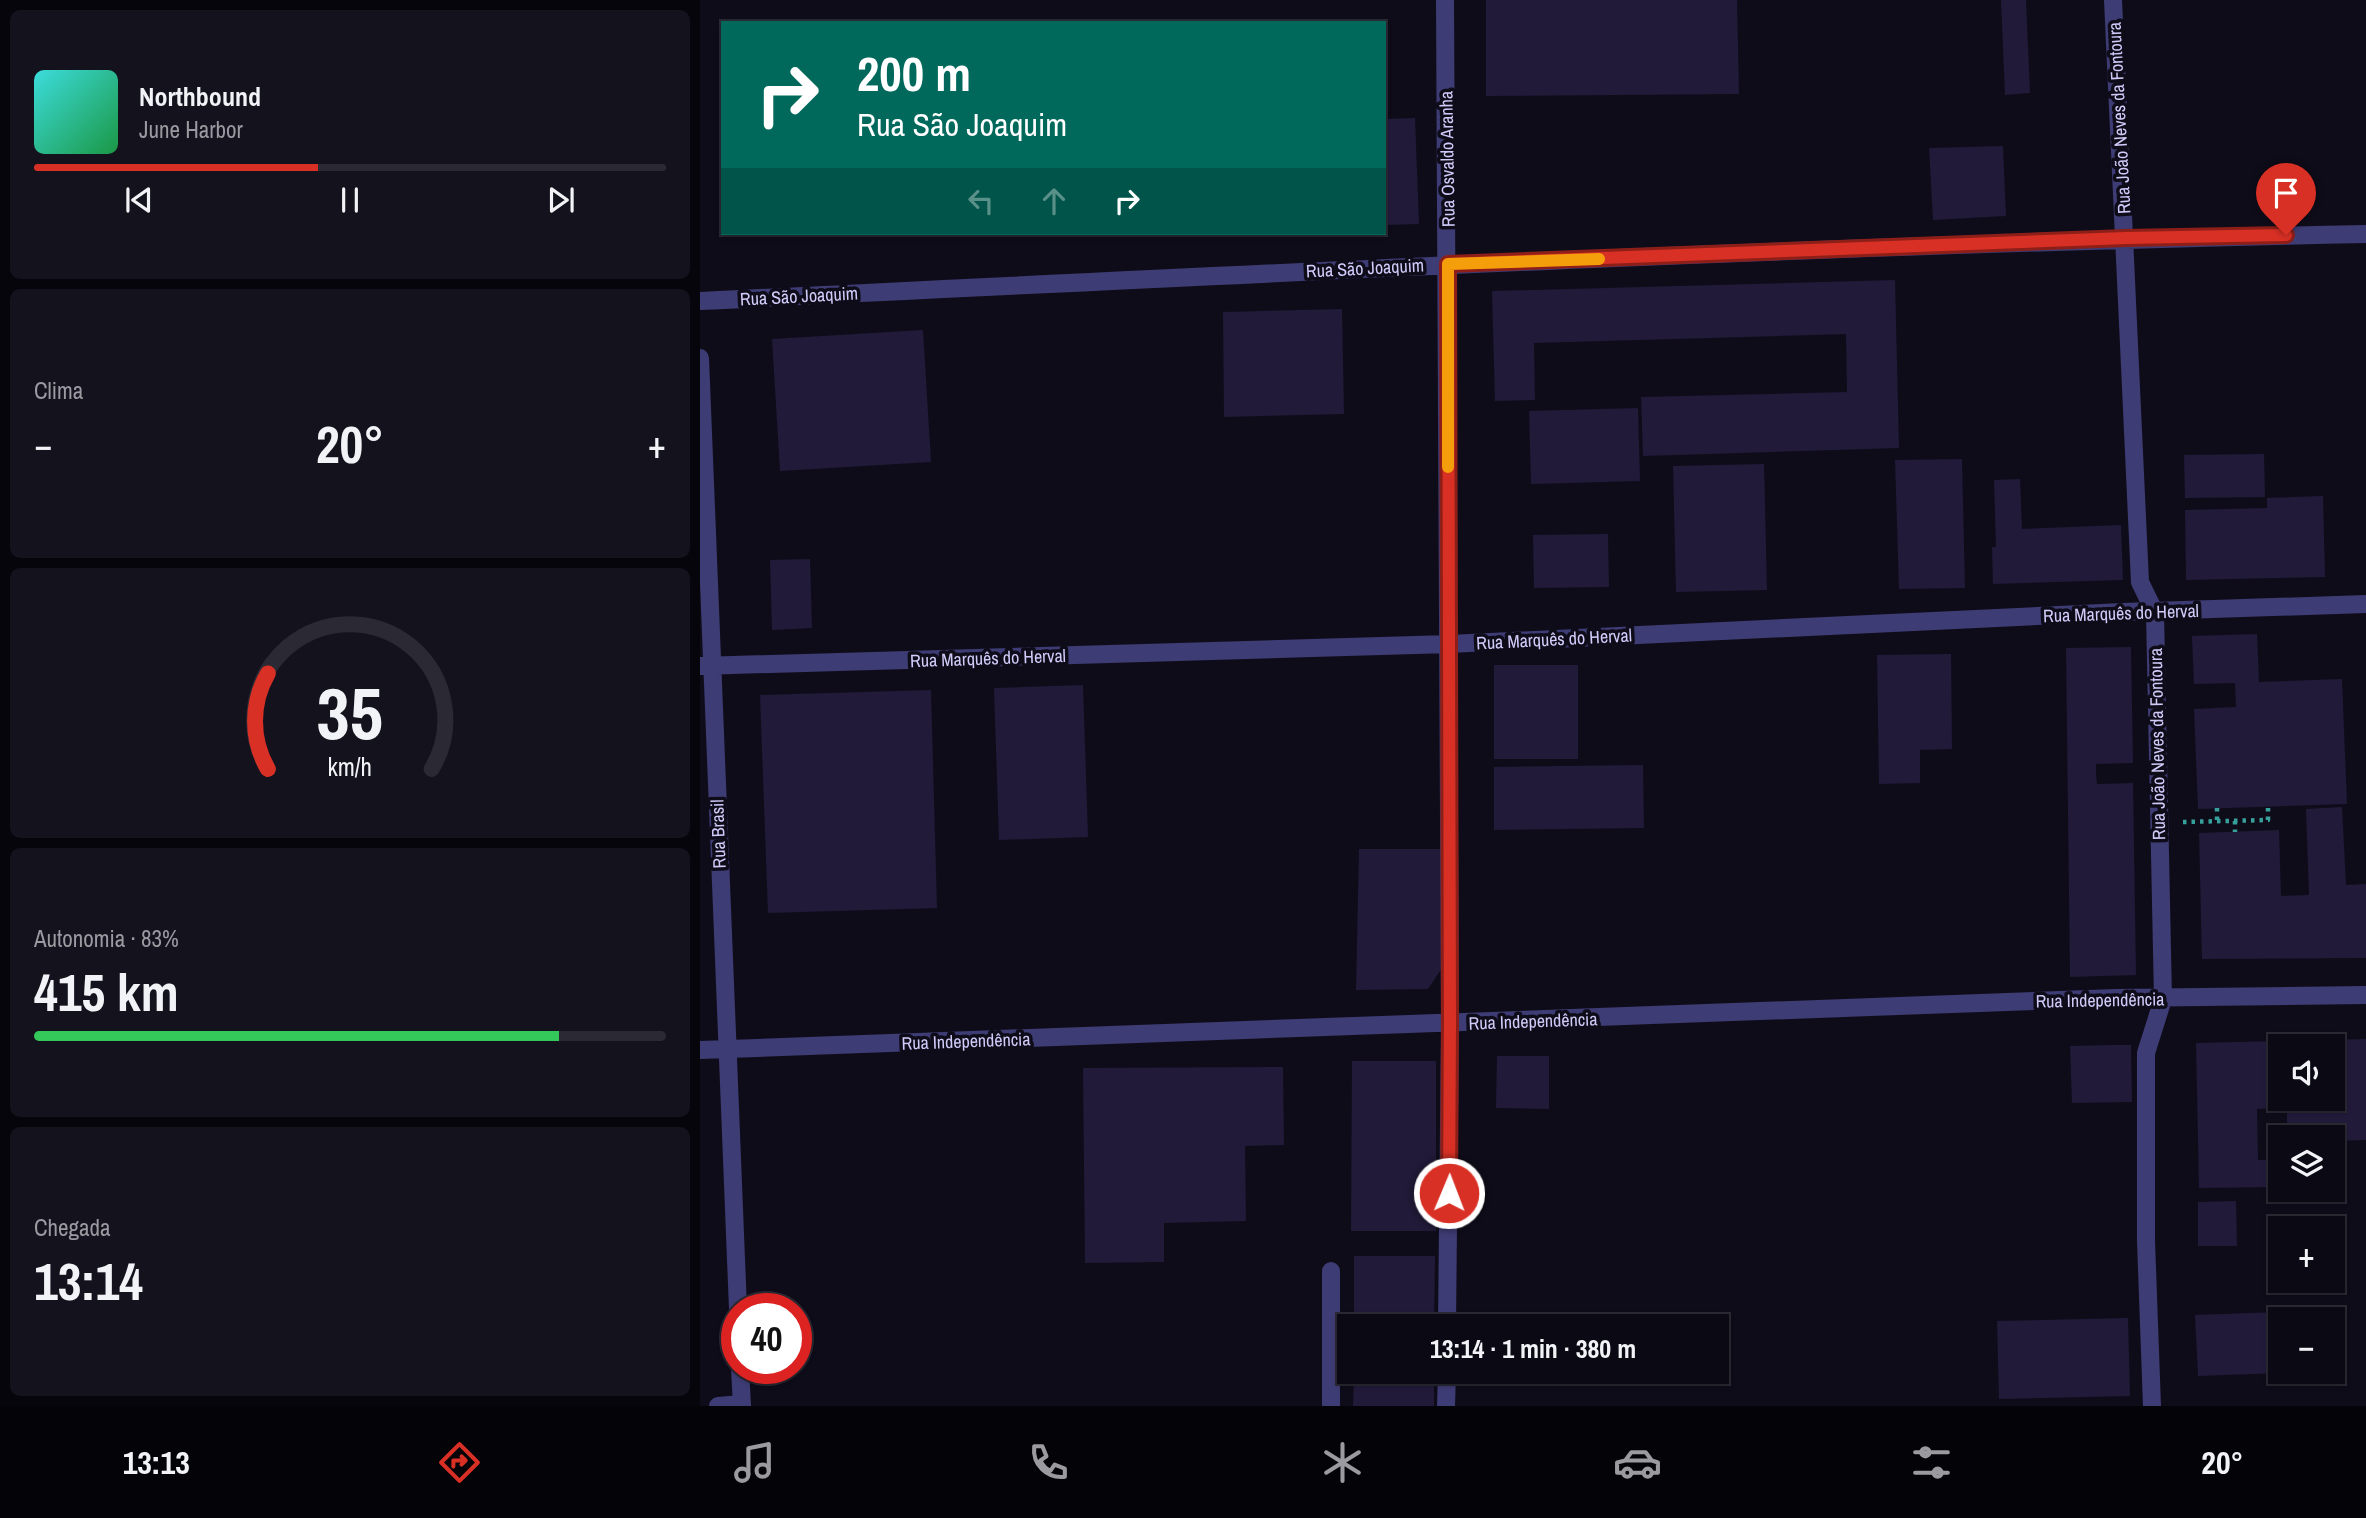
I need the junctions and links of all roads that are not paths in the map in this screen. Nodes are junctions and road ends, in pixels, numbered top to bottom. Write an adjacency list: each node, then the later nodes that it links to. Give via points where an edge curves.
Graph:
1 (1445, 0): 5 (street, Rua Osvaldo Aranha)
2 (2113, 0): 4 (street, Rua João Neves da Fontoura)
3 (2366, 234): 4 (street, Rua São Joaquim)
4 (2126, 238): 5 (street, Rua São Joaquim); 9 (street, Rua João Neves da Fontoura, via 2140,582)
5 (1448, 264): 6 (street, Rua São Joaquim); 10 (street, Rua Osvaldo Aranha)
6 (700, 301)
7 (700, 358): 11 (street, Rua Brasil)
8 (2366, 604): 9 (street, Rua Marquês do Herval)
9 (2155, 612): 10 (street, Rua Marquês do Herval); 13 (street, Rua João Neves da Fontoura)
10 (1449, 645): 11 (street, Rua Marquês do Herval); 14 (street, Rua Osvaldo Aranha)
11 (706, 666): 15 (street, Rua Brasil)
12 (2366, 995): 13 (street, Rua Independência)
13 (2163, 999): 14 (street, Rua Independência); 26 (street, Rua João Neves da Fontoura, via 2146,1054)
14 (1450, 1024): 15 (street, Rua Independência); 19 (street, Rua Osvaldo Aranha)
15 (726, 1049): 16 (street, Rua Independência); 18 (street, Rua Brasil)
16 (700, 1050)
17 (1331, 1271): 24 (street)
18 (737, 1293)
19 (1447, 1314)
20 (741, 1384): 22 (street)
21 (1447, 1384): 25 (street)
22 (742, 1405): 23 (street)
23 (718, 1406)
24 (1331, 1406)
25 (1446, 1406)
26 (2152, 1406)

